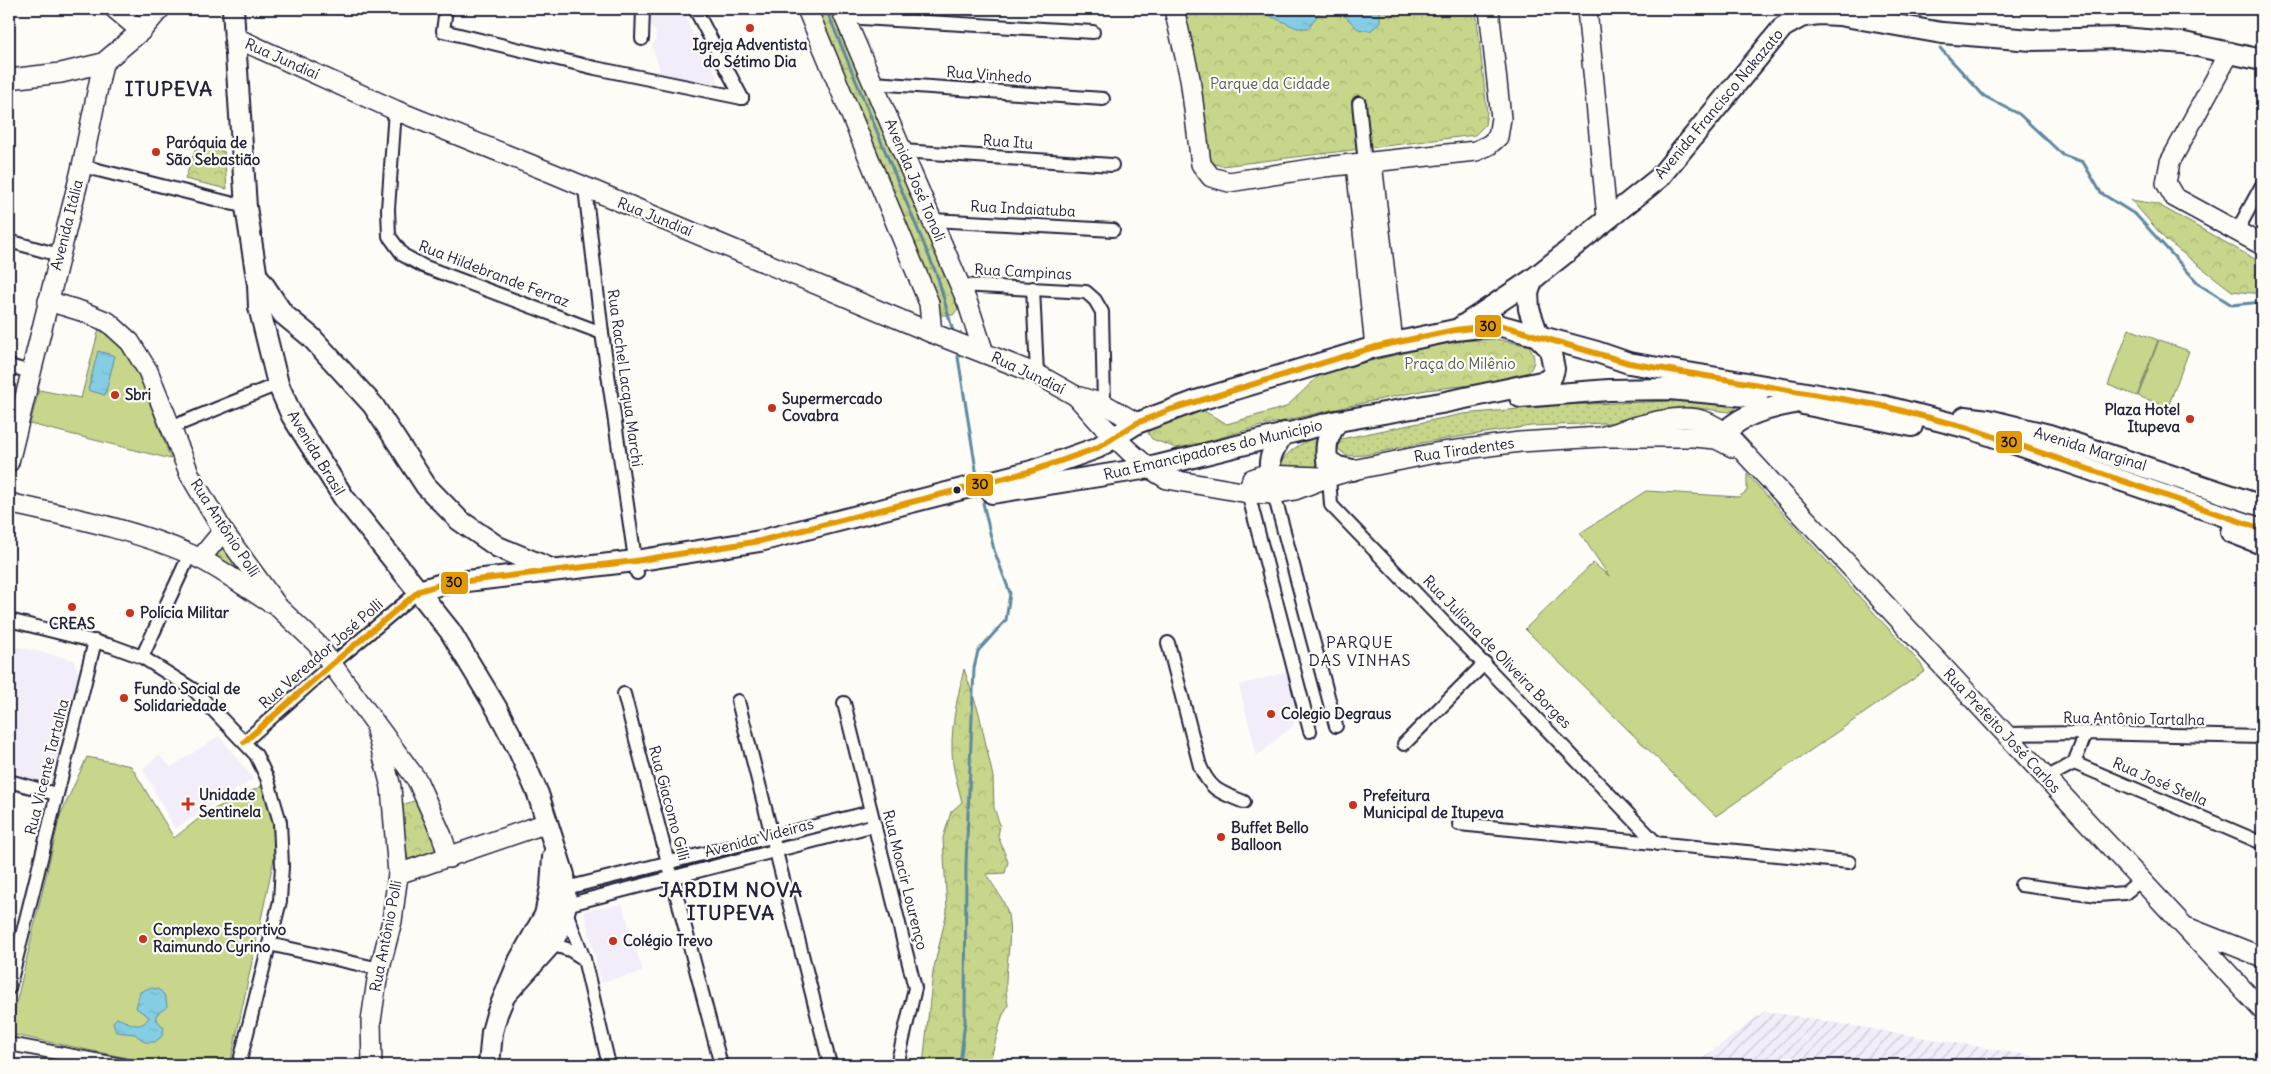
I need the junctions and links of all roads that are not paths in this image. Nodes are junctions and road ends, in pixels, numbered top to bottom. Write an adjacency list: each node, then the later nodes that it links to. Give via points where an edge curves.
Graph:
1 (115, 9): 13 (main road)
2 (160, 9): 13 (main road)
3 (233, 9): 15 (main road, Avenida Brasil)
4 (446, 9): 6 (street, via 443,31 595,68 742,98)
5 (643, 9): 16 (street)
6 (694, 9)
7 (807, 9): 50 (main road, via 929,303)
8 (1174, 9): 28 (main road, via 1190,78 1201,164 1211,177 1229,182)
9 (1489, 9): 28 (main road, via 1501,118 1498,137 1476,151)
10 (1587, 9): 34 (main road)
11 (1600, 9): 34 (main road)
12 (843, 13): 14 (street); 22 (main road, Avenida José Tonoli)
13 (141, 31): 19 (main road)
14 (1093, 32)
15 (234, 37): 26 (main road, Rua Jundiaí); 33 (main road, Avenida Brasil)
16 (642, 39)
17 (2230, 52): 18 (main road, Avenida Francisco Nakazato); 34 (main road, Avenida Francisco Nakazato, via 2184,43 2121,38 2032,40 1942,33 1839,15 1801,17 1783,27 1659,178); 37 (main road, via 2170,162 2166,183 2174,196)
18 (2262, 60)
19 (103, 64): 20 (main road); 23 (main road, Avenida Itália)
20 (61, 73): 21 (main road); 23 (main road)
21 (9, 79)
22 (873, 83): 24 (street, Rua Vinhedo); 27 (main road, Avenida José Tonoli)
23 (98, 88): 30 (main road, Avenida Itália)
24 (1103, 99)
25 (1359, 103): 28 (street)
26 (395, 110): 32 (main road, Rua Jundiaí); 49 (street, Rua Hildebrande Ferraz, via 388,209 390,236 403,255 423,266)
27 (902, 150): 29 (street, Rua Itu); 35 (main road, Avenida José Tonoli)
28 (1364, 163): 53 (main road)
29 (1112, 165)
30 (82, 166): 33 (street); 40 (main road, Avenida Itália)
31 (2262, 185): 37 (street)
32 (585, 188): 49 (street, Rua Rachel Lacqua Marchi); 50 (main road, Rua Jundiaí)
33 (246, 207): 41 (main road, Avenida Brasil)
34 (1612, 214): 42 (main road, Avenida Francisco Nakazato)
35 (932, 220): 36 (street, Rua Indaiatuba); 43 (main road, Avenida José Tonoli)
36 (1113, 230)
37 (2237, 231): 39 (main road)
38 (9, 241): 40 (street)
39 (2262, 245)
40 (60, 255): 45 (main road, Avenida Itália)
41 (256, 272): 46 (main road, Rua Emancipadores do Município); 52 (main road, Avenida Brasil, via 259,307)
42 (1533, 279): 48 (main road, Avenida Francisco Nakazato); 51 (main road, via 1528,293 1529,309)
43 (960, 285): 44 (street, Rua Campinas); 47 (main road, Avenida José Tonoli)
44 (1033, 288): 57 (street); 62 (street, Rua Campinas, via 1086,292 1095,300 1102,312)
45 (48, 301): 56 (main road, Avenida Itália); 66 (main road, Rua Antônio Polli, via 108,322 130,342 148,371)
46 (283, 314): 52 (main road, via 271,320); 90 (main road, Rua Emancipadores do Município, via 311,337 373,405 426,486 459,520 498,547)
47 (973, 320): 50 (main road); 54 (main road, Avenida José Tonoli)
48 (1455, 330): 51 (main road, Rua Emancipadores do Município, via 1498,325); 53 (main road, Rua Emancipadores do Município)
49 (602, 333): 89 (street, Rua Rachel Lacqua Marchi)
50 (946, 336): 54 (main road, Rua Jundiaí)
51 (1539, 338): 60 (main road, via 1550,349 1554,369 1546,381); 63 (main road, Rua Emancipadores do Município, via 1629,363)
52 (267, 340): 58 (main road, Avenida Brasil)
53 (1384, 344): 65 (main road, Rua Emancipadores do Município, via 1196,401)
54 (984, 353): 57 (main road, Rua Jundiaí)
55 (9, 366): 56 (street)
56 (31, 372): 74 (main road, Avenida Itália)
57 (1037, 374): 59 (main road, Rua Jundiaí)
58 (278, 384): 66 (street); 91 (main road, Avenida Brasil, via 292,416 344,498)
59 (1076, 396): 62 (main road, Rua Jundiaí); 69 (main road, Rua Jundiaí)
60 (1440, 403): 61 (main road, via 1609,390 1669,389); 64 (main road, Rua Emancipadores do Município)
61 (1794, 403): 67 (main road, via 1750,414); 87 (main road, via 1967,440)
62 (1104, 404): 65 (main road, Rua Jundiaí)
63 (1883, 406): 84 (main road, Avenida Marginal, via 1988,420 2049,435); 85 (main road, via 1969,428)
64 (1338, 421): 68 (main road, Rua Emancipadores do Município); 76 (main road, via 1325,447)
65 (1137, 423): 69 (main road, Rua Emancipadores do Município)
66 (172, 427): 86 (main road, Rua Antônio Polli, via 190,475)
67 (1725, 432): 70 (main road, Rua Tiradentes, via 1704,421 1678,419); 71 (main road, Rua Tiradentes); 73 (main road, Rua Tiradentes)
68 (1284, 433): 75 (main road, Rua Emancipadores do Município); 80 (main road, via 1268,462)
69 (1114, 436): 72 (main road, Rua Emancipadores do Município); 75 (main road, Rua Jundiaí)
70 (1601, 437): 71 (main road, Rua Tiradentes); 77 (main road, Rua Tiradentes, via 1520,442 1435,453)
71 (1694, 437): 73 (main road, Rua Tiradentes, via 1716,439)
72 (1097, 448): 78 (main road, Rua Emancipadores do Município); 79 (main road, via 1105,451 1108,457)
73 (1742, 452): 106 (main road, Rua Prefeito José Carlos)
74 (9, 462)
75 (1149, 468): 79 (main road, Rua Emancipadores do Município); 82 (main road, Rua Jundiaí, via 1167,479)
76 (1328, 468): 77 (main road); 80 (main road, via 1295,490); 97 (street, Rua Juliana de Oliveira Borges, via 1331,505)
77 (1354, 470)
78 (1032, 471): 81 (main road); 89 (main road, Rua Emancipadores do Município, via 760,541)
79 (1105, 476): 81 (main road, Rua Emancipadores do Município)
80 (1272, 484): 82 (main road, Rua Jundiaí); 103 (street)
81 (1017, 489): 89 (main road, Rua Emancipadores do Município, via 710,563)
82 (1248, 493): 104 (street)
83 (9, 503): 88 (main road, via 123,530)
84 (2262, 506)
85 (2262, 529)
86 (223, 531): 88 (main road); 92 (main road, Rua Antônio Polli)
87 (2262, 544)
88 (195, 556): 92 (main road); 96 (street)
89 (636, 567): 90 (main road, Rua Emancipadores do Município); 91 (main road, Rua Emancipadores do Município)
90 (558, 571): 91 (main road, Rua Emancipadores do Município, via 442,584)
91 (422, 596): 98 (street, Rua Vereador José Polli); 120 (main road, Avenida Brasil, via 450,631 510,734 538,794)
92 (279, 608): 98 (main road, Rua Antônio Polli, via 317,644)
93 (9, 620): 94 (street)
94 (95, 641): 96 (street); 114 (street, Rua Vicente Tartalha)
95 (1168, 643): 115 (street, via 1200,766 1208,782)
96 (142, 657): 108 (street, via 194,690)
97 (1485, 663): 109 (street); 123 (street, Rua Juliana de Oliveira Borges)
98 (332, 664): 102 (main road, Rua Antônio Polli); 108 (street, Rua Vereador José Polli)
99 (624, 694): 127 (street, Rua Giacomo Gilli)
100 (738, 702): 121 (street)
101 (844, 703): 117 (street, Rua Moacir Lourenço)
102 (374, 720): 113 (main road, Rua Antônio Polli); 116 (main road, Rua Antônio Polli)
103 (1336, 726)
104 (1310, 731)
105 (2086, 733): 106 (street, Rua Antônio Tartalha); 107 (street, Rua Antônio Tartalha); 110 (street)
106 (2004, 734): 111 (main road, Rua Prefeito José Carlos)
107 (2262, 737)
108 (244, 742): 136 (street, via 256,755 267,778 280,822 280,901)
109 (1404, 744)
110 (2074, 763): 111 (street); 122 (street, Rua José Stella)
111 (2046, 778): 130 (main road, Rua Prefeito José Carlos)
112 (9, 781): 114 (street)
113 (422, 792): 116 (main road, via 398,797); 125 (main road, Rua Antônio Polli)
114 (56, 794): 141 (street, Rua Vicente Tartalha)
115 (1244, 802)
116 (393, 804): 128 (main road, Rua Antônio Polli)
117 (871, 812): 119 (street, Rua Moacir Lourenço); 121 (street, Avenida Videiras)
118 (1459, 824): 123 (street)
119 (875, 825): 124 (street, Avenida Videiras); 151 (street, Rua Moacir Lourenço, via 915,988)
120 (550, 832): 125 (main road); 132 (main road, Avenida Brasil, via 564,875)
121 (773, 837): 124 (street); 127 (street, Avenida Videiras)
122 (2262, 843)
123 (1657, 844): 126 (street)
124 (776, 850): 129 (street, Avenida Videiras); 150 (street)
125 (449, 858): 128 (main road)
126 (1848, 862)
127 (668, 863): 129 (street, Rua Giacomo Gilli); 132 (street, Avenida Videiras)
128 (398, 874): 140 (main road, Rua Antônio Polli, via 392,921)
129 (672, 878): 132 (street, Avenida Videiras); 149 (street, Rua Giacomo Gilli)
130 (2141, 880): 131 (street, via 2125,893 2098,895); 133 (main road, Rua Prefeito José Carlos)
131 (2021, 885)
132 (562, 897): 134 (main road, via 559,930); 139 (street)
133 (2183, 925): 135 (main road); 137 (main road, Rua Prefeito José Carlos)
134 (544, 938): 139 (street); 147 (main road, via 506,994 492,1032)
135 (2228, 943): 137 (main road); 138 (main road)
136 (269, 944): 140 (street); 145 (street)
137 (2211, 955): 142 (main road, Rua Prefeito José Carlos)
138 (2262, 957)
139 (584, 959): 148 (street)
140 (380, 969): 146 (main road, Rua Antônio Polli, via 371,1021)
141 (9, 988)
142 (2262, 1010)
143 (9, 1044): 144 (street)
144 (122, 1065)
145 (239, 1065)
146 (372, 1065)
147 (489, 1065)
148 (608, 1065)
149 (721, 1065)
150 (830, 1065)
151 (897, 1065)

